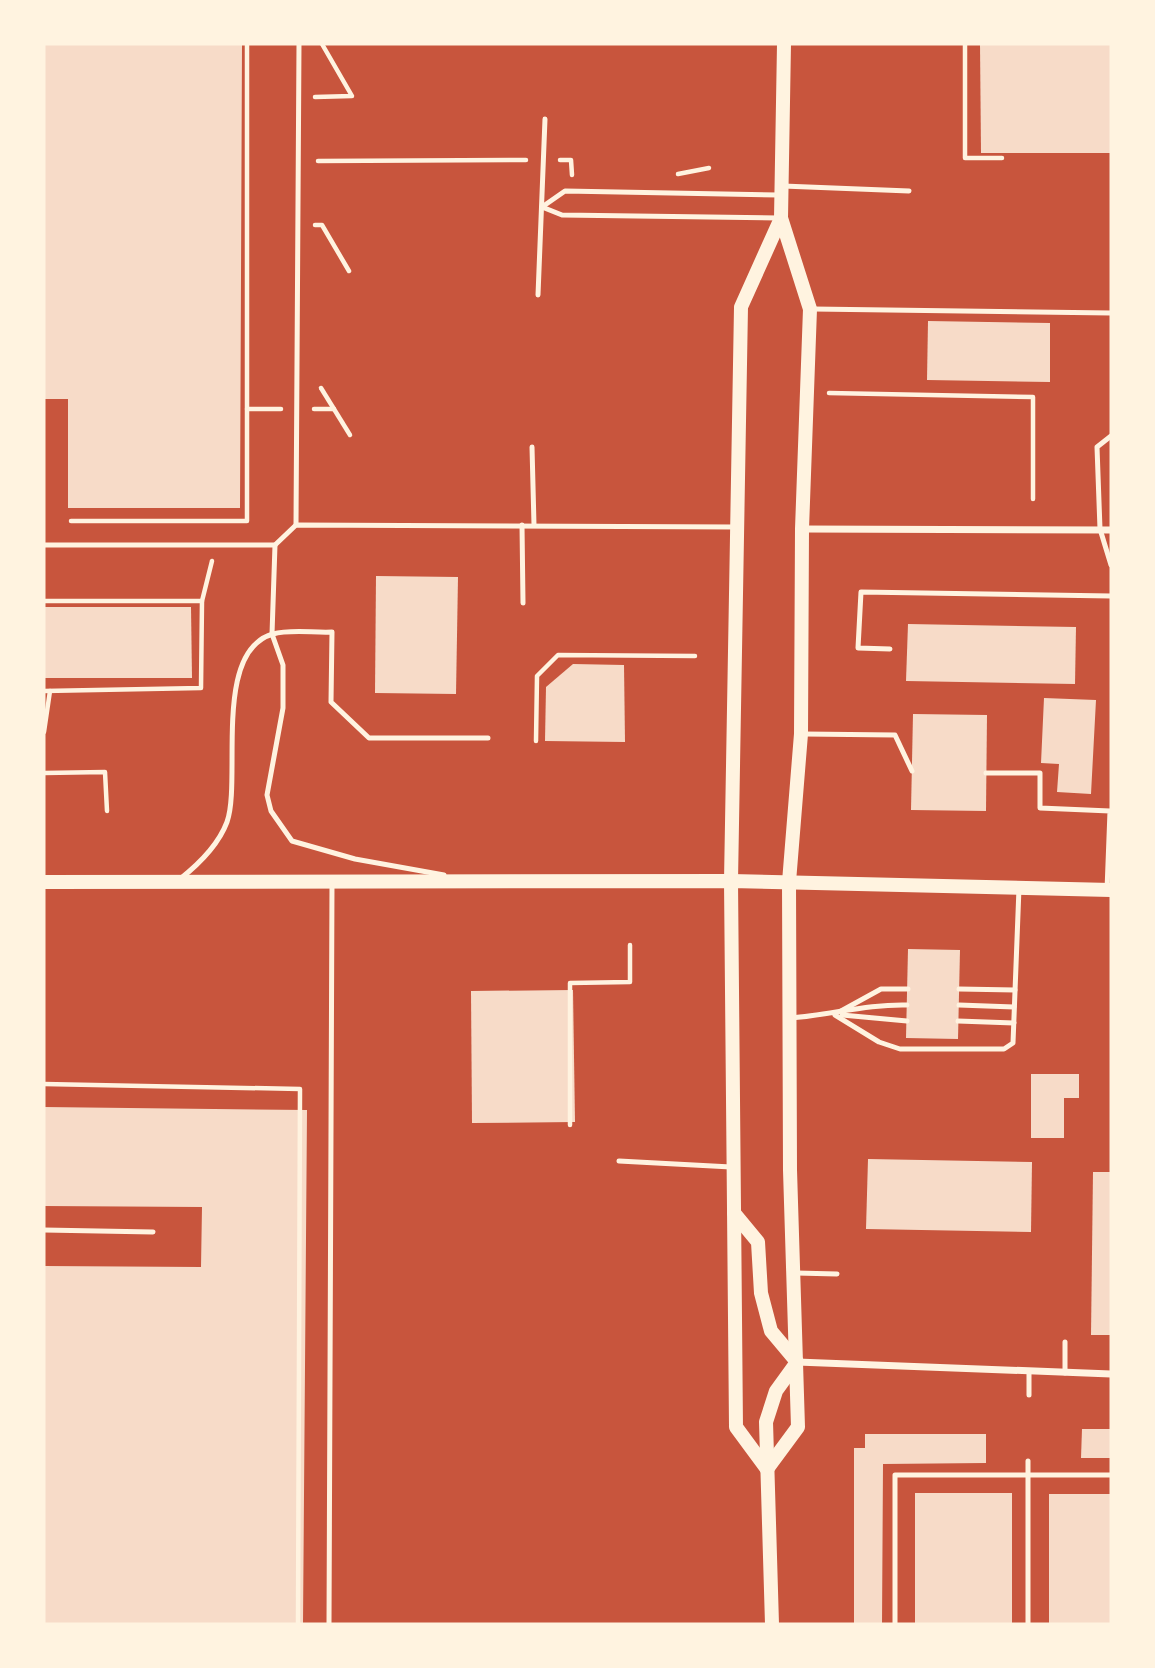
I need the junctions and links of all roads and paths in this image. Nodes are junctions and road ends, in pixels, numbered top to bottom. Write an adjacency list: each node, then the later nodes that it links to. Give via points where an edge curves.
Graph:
1 (247, 44): 29 (path, via 247,521)
2 (299, 44): 30 (lane)
3 (322, 44): 6 (path, via 352,96)
4 (784, 44): 14 (main road)
5 (965, 44): 8 (path, via 965,158)
6 (307, 97)
7 (545, 119): 9 (lane)
8 (1002, 158)
9 (544, 160): 10 (path); 13 (path, via 571,160 572,177); 16 (lane)
10 (318, 161)
11 (709, 168): 12 (path)
12 (674, 175)
13 (580, 181)
14 (782, 191): 15 (lane); 16 (lane, via 565,191); 17 (main road)
15 (909, 191)
16 (542, 207): 17 (lane, via 562,215); 20 (lane)
17 (780, 218): 21 (main road); 33 (main road, via 741,307)
18 (307, 224): 19 (path, via 322,225)
19 (349, 271)
20 (538, 295)
21 (810, 309): 22 (lane); 34 (main road)
22 (1111, 313)
23 (321, 388): 25 (path)
24 (829, 393): 28 (path, via 1033,397)
25 (350, 435)
26 (1111, 436): 35 (lane, via 1097,447)
27 (532, 447): 32 (lane)
28 (1033, 499)
29 (71, 521)
30 (296, 524): 31 (lane); 38 (lane)
31 (522, 525): 32 (lane); 42 (lane)
32 (534, 525): 33 (lane)
33 (736, 527): 58 (main road)
34 (802, 529): 35 (street); 48 (main road)
35 (1100, 529): 36 (street); 39 (lane)
36 (1111, 530)
37 (44, 545): 38 (lane)
38 (275, 545): 43 (lane)
39 (1111, 565)
40 (1111, 596): 44 (lane, via 861,592 858,648)
41 (44, 601): 46 (path, via 202,600 201,688)
42 (523, 603)
43 (272, 634): 49 (lane, via 332,632 331,702 369,738); 56 (lane, via 283,665 283,708 267,795 271,811 292,841 355,859); 57 (lane, via 249,652 237,688 230,720 227,821 202,861)
44 (890, 649)
45 (695, 656): 50 (path, via 558,655 537,676)
46 (47, 691): 47 (path)
47 (44, 732)
48 (801, 734): 51 (lane, via 895,735); 60 (main road)
49 (488, 738)
50 (536, 741)
51 (912, 771)
52 (44, 773): 54 (path, via 105,772)
53 (986, 773): 62 (lane, via 1040,773 1040,808 1110,811)
54 (107, 811)
55 (332, 880): 56 (main road); 57 (main road); 95 (lane)
56 (467, 880): 58 (main road)
57 (177, 881): 59 (main road)
58 (731, 881): 60 (main road); 78 (main road)
59 (44, 882)
60 (789, 882): 61 (main road); 71 (main road)
61 (1019, 886): 62 (main road); 66 (lane)
62 (1109, 890)
63 (630, 946): 76 (path, via 629,982 570,982)
64 (908, 989): 70 (lane, via 881,989)
65 (959, 989): 66 (lane)
66 (1015, 990): 69 (lane)
67 (907, 1005): 70 (lane, via 880,1004)
68 (959, 1005): 69 (lane)
69 (1014, 1007): 74 (lane)
70 (835, 1015): 71 (lane); 72 (lane); 74 (lane, via 879,1042 900,1049 1004,1049 1013,1043)
71 (791, 1018): 82 (main road)
72 (907, 1020)
73 (958, 1021): 74 (lane)
74 (1014, 1023)
75 (44, 1084): 94 (path, via 300,1089)
76 (570, 1125)
77 (619, 1161): 78 (lane)
78 (735, 1168): 79 (main road)
79 (734, 1213): 85 (main road, via 758,1242 761,1293 771,1331); 91 (main road, via 736,1427)
80 (44, 1230): 81 (lane)
81 (153, 1232)
82 (793, 1273): 83 (lane); 85 (main road)
83 (837, 1274)
84 (1065, 1342): 87 (lane)
85 (797, 1362): 86 (street); 91 (main road, via 776,1391 766,1422); 91 (main road, via 798,1427)
86 (1029, 1373): 87 (street); 89 (lane)
87 (1065, 1373): 88 (street)
88 (1111, 1374)
89 (1029, 1395)
90 (1028, 1461): 92 (lane)
91 (767, 1469): 96 (main road)
92 (1028, 1475): 93 (lane); 97 (lane, via 895,1475); 98 (lane)
93 (1111, 1475)
94 (298, 1624)
95 (329, 1624)
96 (772, 1624)
97 (895, 1624)
98 (1028, 1624)

